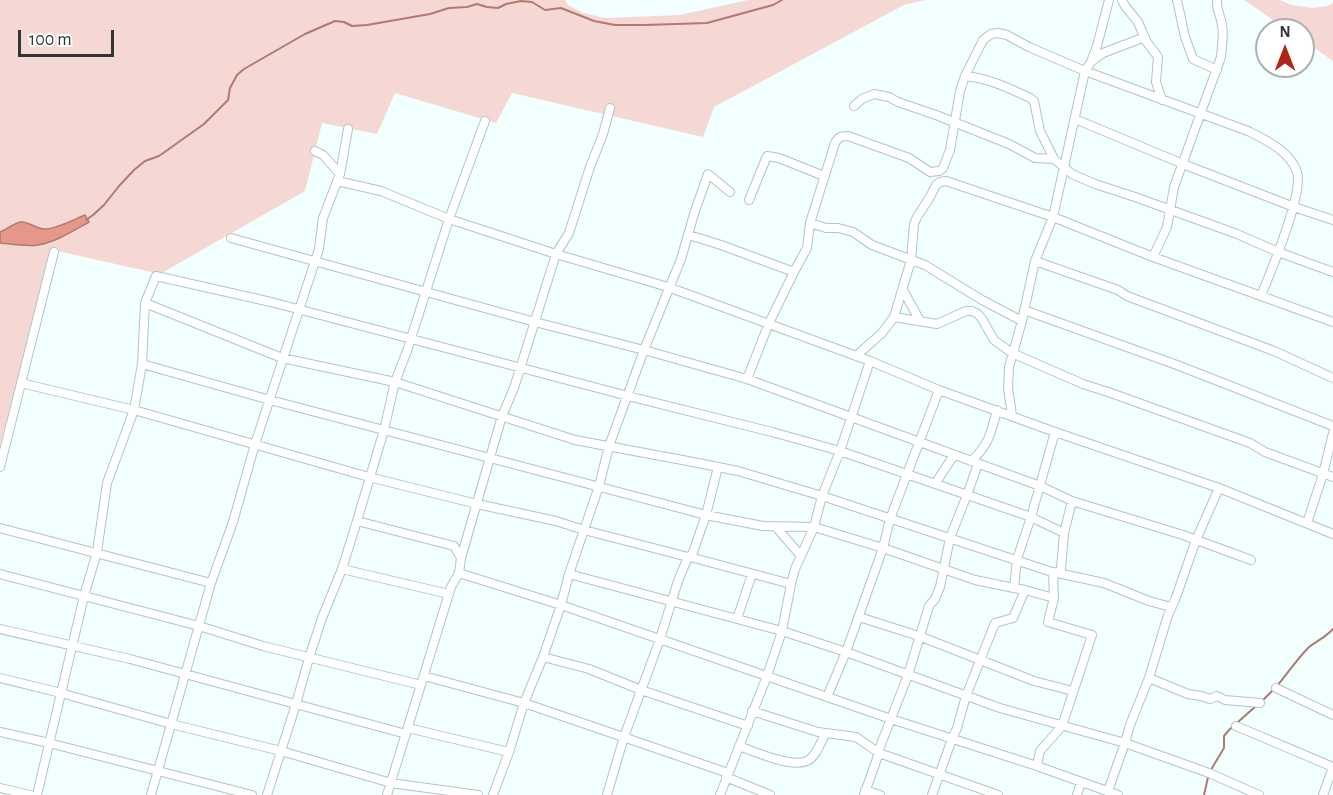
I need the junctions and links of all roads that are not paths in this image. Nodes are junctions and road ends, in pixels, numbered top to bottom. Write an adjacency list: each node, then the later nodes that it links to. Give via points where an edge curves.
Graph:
1 (1109, 0): 6 (street)
2 (1122, 0): 5 (street)
3 (1177, 0): 7 (street, via 1192,59)
4 (1217, 0): 7 (street, via 1223,40)
5 (1145, 37): 6 (street, via 1103,53); 10 (street, via 1159,58 1156,82)
6 (1091, 62): 8 (street)
7 (1217, 70): 13 (street)
8 (1085, 71): 9 (street, via 998,33 983,40); 10 (street); 14 (street)
9 (965, 76): 16 (street); 19 (street, via 992,81 1034,101 1040,131)
10 (1162, 100): 13 (street)
11 (854, 106): 16 (street, via 874,94)
12 (610, 108): 39 (street, via 569,233)
13 (1201, 115): 20 (street); 29 (street, via 1248,131 1281,151 1299,179)
14 (1075, 119): 20 (street); 21 (street)
15 (485, 121): 32 (street)
16 (956, 123): 19 (street, via 1035,158); 22 (street, via 950,150)
17 (348, 129): 24 (street)
18 (315, 151): 24 (street, via 323,155)
19 (1054, 159): 21 (street)
20 (1182, 164): 29 (street); 30 (street)
21 (1064, 167): 30 (street, via 1095,184); 31 (street)
22 (938, 171): 23 (street, via 930,172 909,158 841,136); 25 (street); 26 (street)
23 (824, 176): 28 (street, via 766,156); 34 (street)
24 (338, 177): 32 (street); 41 (street, via 323,218)
25 (954, 183): 26 (street); 31 (street)
26 (936, 185): 42 (street, via 914,224)
27 (730, 192): 35 (street, via 708,174)
28 (749, 200)
29 (1294, 207): 33 (street); 38 (street)
30 (1170, 210): 38 (street); 40 (street)
31 (1053, 217): 40 (street); 43 (street)
32 (448, 219): 39 (street); 48 (street)
33 (1333, 220)
34 (810, 223): 42 (street, via 853,232 872,245); 44 (street, via 807,248)
35 (688, 235): 44 (street); 46 (street)
36 (231, 238): 41 (street)
37 (54, 252): 70 (street)
38 (1278, 252): 45 (street); 49 (street)
39 (556, 254): 46 (street); 56 (street)
40 (1153, 257): 49 (street)
41 (315, 260): 48 (street); 51 (street)
42 (911, 260): 47 (street); 55 (street)
43 (1035, 261): 52 (street); 67 (street, via 1274,351)
44 (794, 272): 58 (street)
45 (1333, 272)
46 (668, 287): 58 (street); 60 (street)
47 (903, 290): 53 (street); 54 (street)
48 (426, 291): 56 (street); 59 (street)
49 (1262, 296): 57 (street)
50 (145, 303): 51 (street, via 156,276); 63 (street); 65 (street)
51 (299, 309): 59 (street); 63 (street)
52 (1024, 310): 55 (street); 79 (street)
53 (894, 317): 54 (street); 62 (street)
54 (920, 321): 61 (street, via 937,324 972,311 982,319 994,340)
55 (1022, 321): 61 (street)
56 (536, 322): 60 (street); 66 (street)
57 (1333, 322)
58 (769, 323): 62 (street); 68 (street)
59 (410, 339): 66 (street); 69 (street)
60 (644, 350): 68 (street); 72 (street)
61 (1012, 353): 76 (street, via 1008,379); 92 (street, via 1083,384 1250,443)
62 (856, 356): 64 (street)
63 (282, 358): 69 (street); 73 (street)
64 (870, 361): 71 (street); 78 (street)
65 (142, 364): 73 (street); 74 (street)
66 (520, 367): 72 (street); 77 (street)
67 (1333, 378)
68 (747, 379): 78 (street)
69 (395, 382): 77 (street); 80 (street)
70 (21, 383): 74 (street); 90 (street)
71 (939, 390): 75 (street); 83 (street)
72 (628, 396): 85 (street); 86 (street)
73 (270, 400): 80 (street); 84 (street)
74 (134, 410): 84 (street); 118 (street, via 107,483)
75 (997, 410): 76 (street); 89 (street, via 987,443)
76 (1012, 415): 81 (street)
77 (502, 416): 85 (street, via 575,440); 88 (street)
78 (851, 417): 83 (street); 86 (street)
79 (1333, 426)
80 (384, 430): 88 (street); 94 (street)
81 (1055, 432): 98 (street); 99 (street)
82 (1333, 433): 92 (street)
83 (919, 442): 87 (street); 93 (street)
84 (255, 444): 94 (street); 131 (street)
85 (609, 446): 91 (street); 97 (street)
86 (840, 452): 93 (street); 101 (street)
87 (954, 455): 89 (street); 96 (street)
88 (490, 457): 97 (street); 103 (street)
89 (974, 462): 98 (street); 100 (street)
90 (0, 467)
91 (718, 467): 101 (street); 104 (street)
92 (1323, 474): 95 (street); 108 (street)
93 (908, 475): 96 (street); 106 (street)
94 (369, 477): 103 (street); 107 (street)
95 (1333, 477)
96 (935, 484): 100 (street)
97 (599, 486): 104 (street); 112 (street)
98 (1040, 486): 102 (street); 105 (street)
99 (1218, 488): 108 (street); 116 (street)
100 (967, 495): 105 (street); 115 (street)
101 (822, 496): 106 (street); 110 (street)
102 (1072, 501): 113 (street); 116 (street)
103 (477, 504): 112 (street); 121 (street)
104 (706, 515): 109 (street); 120 (street)
105 (1031, 518): 113 (street); 122 (street)
106 (890, 519): 115 (street); 117 (street)
107 (357, 521): 121 (street, via 454,546); 124 (street)
108 (1307, 523): 114 (street)
109 (776, 526): 110 (street); 119 (street)
110 (814, 527): 117 (street); 119 (street)
111 (0, 528): 118 (street)
112 (584, 530): 120 (street); 129 (street)
113 (1064, 533): 126 (street, via 1061,569)
114 (1333, 534)
115 (950, 538): 122 (street); 125 (street)
116 (1196, 540): 123 (street); 140 (street)
117 (883, 548): 125 (street); 141 (street)
118 (97, 552): 131 (street); 136 (street)
119 (801, 556): 132 (street)
120 (689, 557): 130 (street); 138 (street)
121 (461, 558): 127 (street)
122 (1017, 559): 126 (street); 133 (street)
123 (1251, 560)
124 (342, 569): 135 (street); 151 (street)
125 (944, 570): 133 (street); 146 (street)
126 (1053, 572): 137 (street); 140 (street, via 1104,583)
127 (459, 573): 135 (street); 139 (street)
128 (0, 574): 136 (street)
129 (569, 574): 138 (street); 139 (street)
130 (753, 574): 132 (street); 142 (street)
131 (211, 583): 143 (street)
132 (790, 584): 145 (street)
133 (1014, 588): 134 (street)
134 (1025, 590): 137 (street); 152 (street, via 1013,618 995,623)
135 (449, 594): 155 (street)
136 (84, 596): 143 (street); 148 (street)
137 (1054, 598): 162 (street, via 1048,622 1092,635)
138 (671, 602): 142 (street); 147 (street)
139 (561, 605): 147 (street); 150 (street)
140 (1171, 607): 158 (street)
141 (859, 616): 146 (street); 149 (street)
142 (737, 619): 145 (street)
143 (199, 626): 151 (street); 153 (street)
144 (0, 629): 148 (street)
145 (782, 631): 149 (street); 156 (street)
146 (919, 636): 152 (street); 154 (street)
147 (660, 639): 156 (street); 161 (street)
148 (73, 645): 153 (street); 163 (street)
149 (846, 652): 154 (street); 165 (street)
150 (543, 657): 161 (street); 166 (street)
151 (309, 658): 159 (street); 168 (street)
152 (980, 660): 162 (street); 164 (street)
153 (185, 675): 168 (street); 172 (street)
154 (908, 675): 164 (street); 171 (street)
155 (424, 676): 159 (street); 166 (street)
156 (767, 676): 165 (street); 169 (street)
157 (0, 678): 163 (street)
158 (1149, 678): 167 (street, via 1210,699 1217,696); 182 (street)
159 (420, 686): 176 (street)
160 (1276, 688): 170 (street)
161 (641, 690): 173 (street); 179 (street)
162 (1073, 691): 174 (street)
163 (61, 693): 172 (street); 181 (street)
164 (966, 696): 174 (street); 180 (street)
165 (827, 697): 171 (street)
166 (524, 703): 179 (street); 185 (street)
167 (1260, 703)
168 (296, 704): 176 (street); 184 (street)
169 (753, 711): 173 (street); 178 (street)
170 (1333, 715)
171 (891, 718): 180 (street); 186 (street)
172 (171, 724): 184 (street); 189 (street)
173 (748, 726): 183 (street)
174 (1062, 726): 182 (street); 187 (street, via 1040,751)
175 (1236, 726): 188 (street)
176 (407, 731): 185 (street); 193 (street)
177 (0, 732): 181 (street)
178 (825, 734): 183 (street, via 807,762 771,758); 186 (street, via 856,737)
179 (624, 737): 191 (street); 206 (street)
180 (951, 739): 187 (street); 190 (street)
181 (49, 743): 189 (street); 199 (street)
182 (1125, 743): 196 (street); 214 (street)
183 (740, 746): 191 (street)
184 (281, 751): 193 (street); 202 (street)
185 (509, 752): 205 (street)
186 (878, 752): 190 (street); 197 (street)
187 (1037, 766): 192 (street)
188 (1333, 767): 194 (street)
189 (158, 771): 200 (street); 201 (street)
190 (939, 774): 210 (street); 211 (street)
191 (727, 775): 207 (street); 208 (street)
192 (1081, 782): 196 (street); 212 (street)
193 (391, 783): 203 (street); 204 (street)
194 (1330, 784): 215 (street)
195 (0, 788): 198 (street)
196 (1108, 791): 213 (street)
197 (865, 793): 209 (street)
198 (30, 795)
199 (37, 795)
200 (151, 795)
201 (252, 795)
202 (267, 795)
203 (387, 795)
204 (478, 795)
205 (493, 795)
206 (607, 795)
207 (720, 795)
208 (770, 795)
209 (880, 795)
210 (932, 795)
211 (998, 795)
212 (1077, 795)
213 (1119, 795)
214 (1259, 795)
215 (1323, 795)

